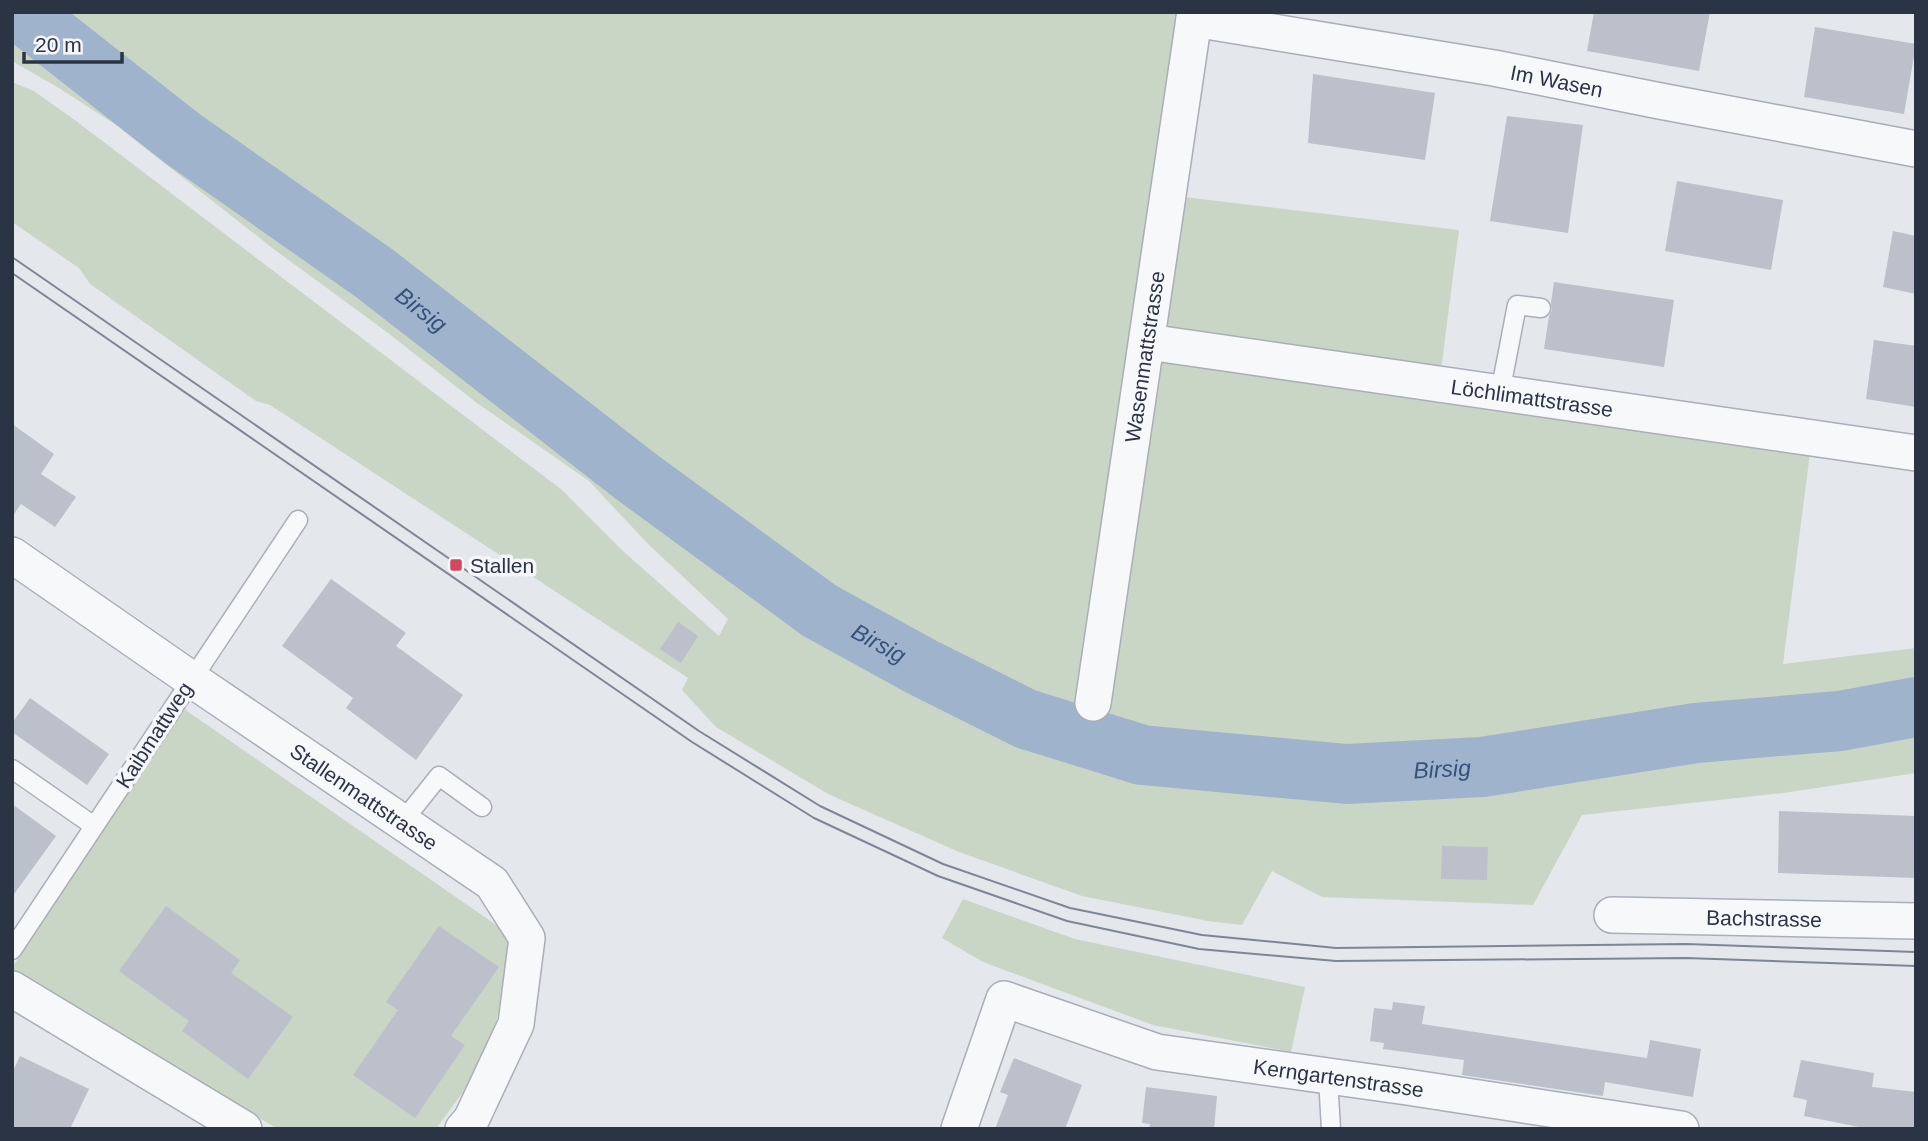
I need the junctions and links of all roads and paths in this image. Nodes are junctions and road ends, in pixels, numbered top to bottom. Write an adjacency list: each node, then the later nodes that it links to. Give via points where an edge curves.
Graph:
1 (1194, 15): 2 (street, Im Wasen); 4 (street, Wasenmattstrasse)
2 (1916, 149)
3 (1541, 308): 5 (lane, via 1517,304)
4 (1148, 342): 5 (street, Löchlimattstrasse); 10 (street, Wasenmattstrasse)
5 (1500, 393): 6 (street, Löchlimattstrasse)
6 (1916, 453)
7 (298, 520): 9 (lane, Kaibmattweg)
8 (12, 555): 9 (street, Stallenmattstrasse)
9 (191, 679): 13 (street, Stallenmattstrasse); 14 (lane, Kaibmattweg)
10 (1093, 703)
11 (12, 769): 14 (lane)
12 (482, 807): 13 (lane, via 439,776)
13 (403, 821): 22 (street, Stallenmattstrasse, via 492,883 527,937 516,1024)
14 (94, 826): 17 (lane, Kaibmattweg)
15 (1612, 915): 16 (street, Bachstrasse)
16 (1916, 921)
17 (12, 950)
18 (12, 989): 21 (street)
19 (1328, 1078): 20 (street, Kerngartenstrasse, via 1407,1087); 23 (street, Kerngartenstrasse, via 1157,1052 1004,999); 24 (lane)
20 (1540, 1118): 25 (street, Kerngartenstrasse)
21 (244, 1129)
22 (463, 1129)
23 (959, 1129)
24 (1331, 1129)
25 (1681, 1129)

